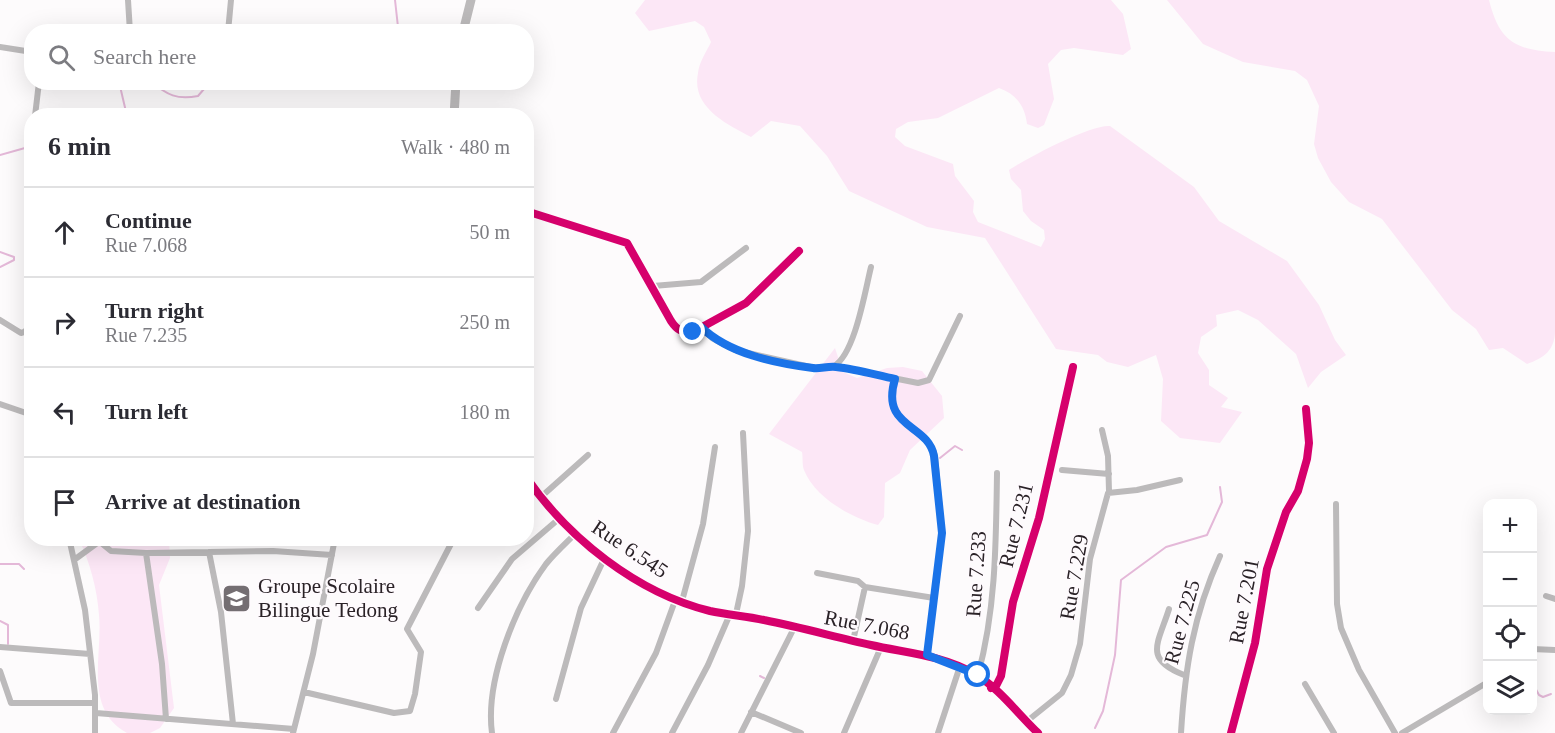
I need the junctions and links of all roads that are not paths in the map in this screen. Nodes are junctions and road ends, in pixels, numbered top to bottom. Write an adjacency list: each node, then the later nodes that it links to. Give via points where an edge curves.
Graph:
1 (128, 0): 4 (street)
2 (231, 0): 5 (street)
3 (471, 0): 6 (street)
4 (130, 24)
5 (229, 24)
6 (465, 24)
7 (0, 47): 8 (street)
8 (24, 51)
9 (38, 90): 11 (street)
10 (456, 90): 12 (street)
11 (36, 108)
12 (454, 108)
13 (534, 214): 17 (street, via 627,243)
14 (746, 248): 17 (street, via 701,282)
15 (799, 251): 20 (street, via 746,303)
16 (871, 267): 22 (street, via 851,342)
17 (653, 286): 20 (street, via 675,327 686,332)
18 (960, 316): 24 (street, via 929,380 918,383)
19 (0, 320): 21 (street)
20 (701, 327): 22 (street, via 735,350 815,368)
21 (24, 332)
22 (833, 366): 24 (street)
23 (1073, 367): 78 (street, Rue 7.231, via 1039,518 1013,602 1001,676)
24 (895, 379): 58 (street, via 891,394 894,408 932,448 934,456 942,533)
25 (0, 404): 27 (street)
26 (1306, 409): 98 (street, Rue 7.201, via 1307,459 1267,570 1255,643)
27 (24, 412)
28 (1102, 430): 34 (street, Rue 7.229)
29 (743, 433): 63 (street, via 748,531 742,586)
30 (715, 447): 59 (street, via 704,524)
31 (588, 455): 38 (street)
32 (1062, 470): 34 (street)
33 (997, 473): 74 (street, Rue 7.233, via 997,562)
34 (1109, 474): 37 (street, Rue 7.229)
35 (1180, 480): 37 (street, via 1137,490)
36 (534, 486): 38 (street, Rue 6.545)
37 (1109, 491): 85 (street, Rue 7.229, via 1089,562 1080,644 1071,675 1062,693)
38 (542, 496): 40 (street, Rue 6.545)
39 (1336, 504): 100 (street, via 1337,604 1341,628 1359,670)
40 (561, 517): 41 (street, Rue 6.545); 42 (street)
41 (575, 534): 53 (street, Rue 6.545); 89 (street, via 537,579 500,657 493,679)
42 (534, 540)
43 (71, 546): 54 (street)
44 (95, 546): 54 (street)
45 (106, 546): 50 (street, via 111,551)
46 (334, 546): 51 (street)
47 (450, 546): 79 (street, via 407,629 421,652 410,711 394,712)
48 (527, 546): 61 (street, via 512,559)
49 (209, 552): 50 (street); 51 (street); 86 (street, via 221,612)
50 (146, 553): 84 (street)
51 (332, 555): 79 (street)
52 (1221, 556): 75 (street, Rue 7.225, via 1190,643)
53 (604, 559): 59 (street, Rue 6.545); 80 (street, via 581,608)
54 (74, 560): 70 (street)
55 (817, 573): 56 (street)
56 (865, 587): 58 (street); 65 (street)
57 (1546, 596): 60 (street)
58 (934, 598): 71 (street)
59 (679, 599): 63 (street, Rue 6.545, via 710,611); 90 (street, via 656,653)
60 (1555, 599)
61 (477, 608)
62 (1169, 609): 75 (street, via 1157,647 1158,660 1164,668)
63 (733, 614): 64 (street, Rue 7.068); 91 (street)
64 (794, 628): 65 (street, Rue 7.068); 82 (street)
65 (854, 641): 67 (street, Rue 7.068)
66 (0, 647): 70 (street)
67 (881, 647): 71 (street, Rue 7.068); 94 (street)
68 (1537, 649): 69 (street)
69 (1555, 650)
70 (90, 654): 81 (street)
71 (927, 655): 72 (street, Rue 7.068)
72 (960, 666): 74 (street, Rue 7.068); 95 (street)
73 (0, 671): 81 (street, via 11,703)
74 (978, 675): 78 (street, Rue 7.068)
75 (1184, 675): 97 (street, Rue 7.225)
76 (1305, 684): 99 (street)
77 (1483, 685): 101 (street)
78 (991, 688): 85 (street, Rue 7.068)
79 (304, 692): 87 (street)
80 (556, 699)
81 (95, 704): 83 (street)
82 (751, 712): 92 (street); 93 (street)
83 (96, 713): 84 (street); 88 (street)
84 (166, 719): 86 (street)
85 (1026, 722): 96 (street, Rue 7.068)
86 (233, 724): 87 (street)
87 (293, 731)
88 (95, 733)
89 (492, 733)
90 (613, 733)
91 (672, 733)
92 (741, 733)
93 (801, 733)
94 (844, 733)
95 (938, 733)
96 (1038, 733)
97 (1181, 733)
98 (1231, 733)
99 (1334, 733)
100 (1395, 733)
101 (1402, 733)

